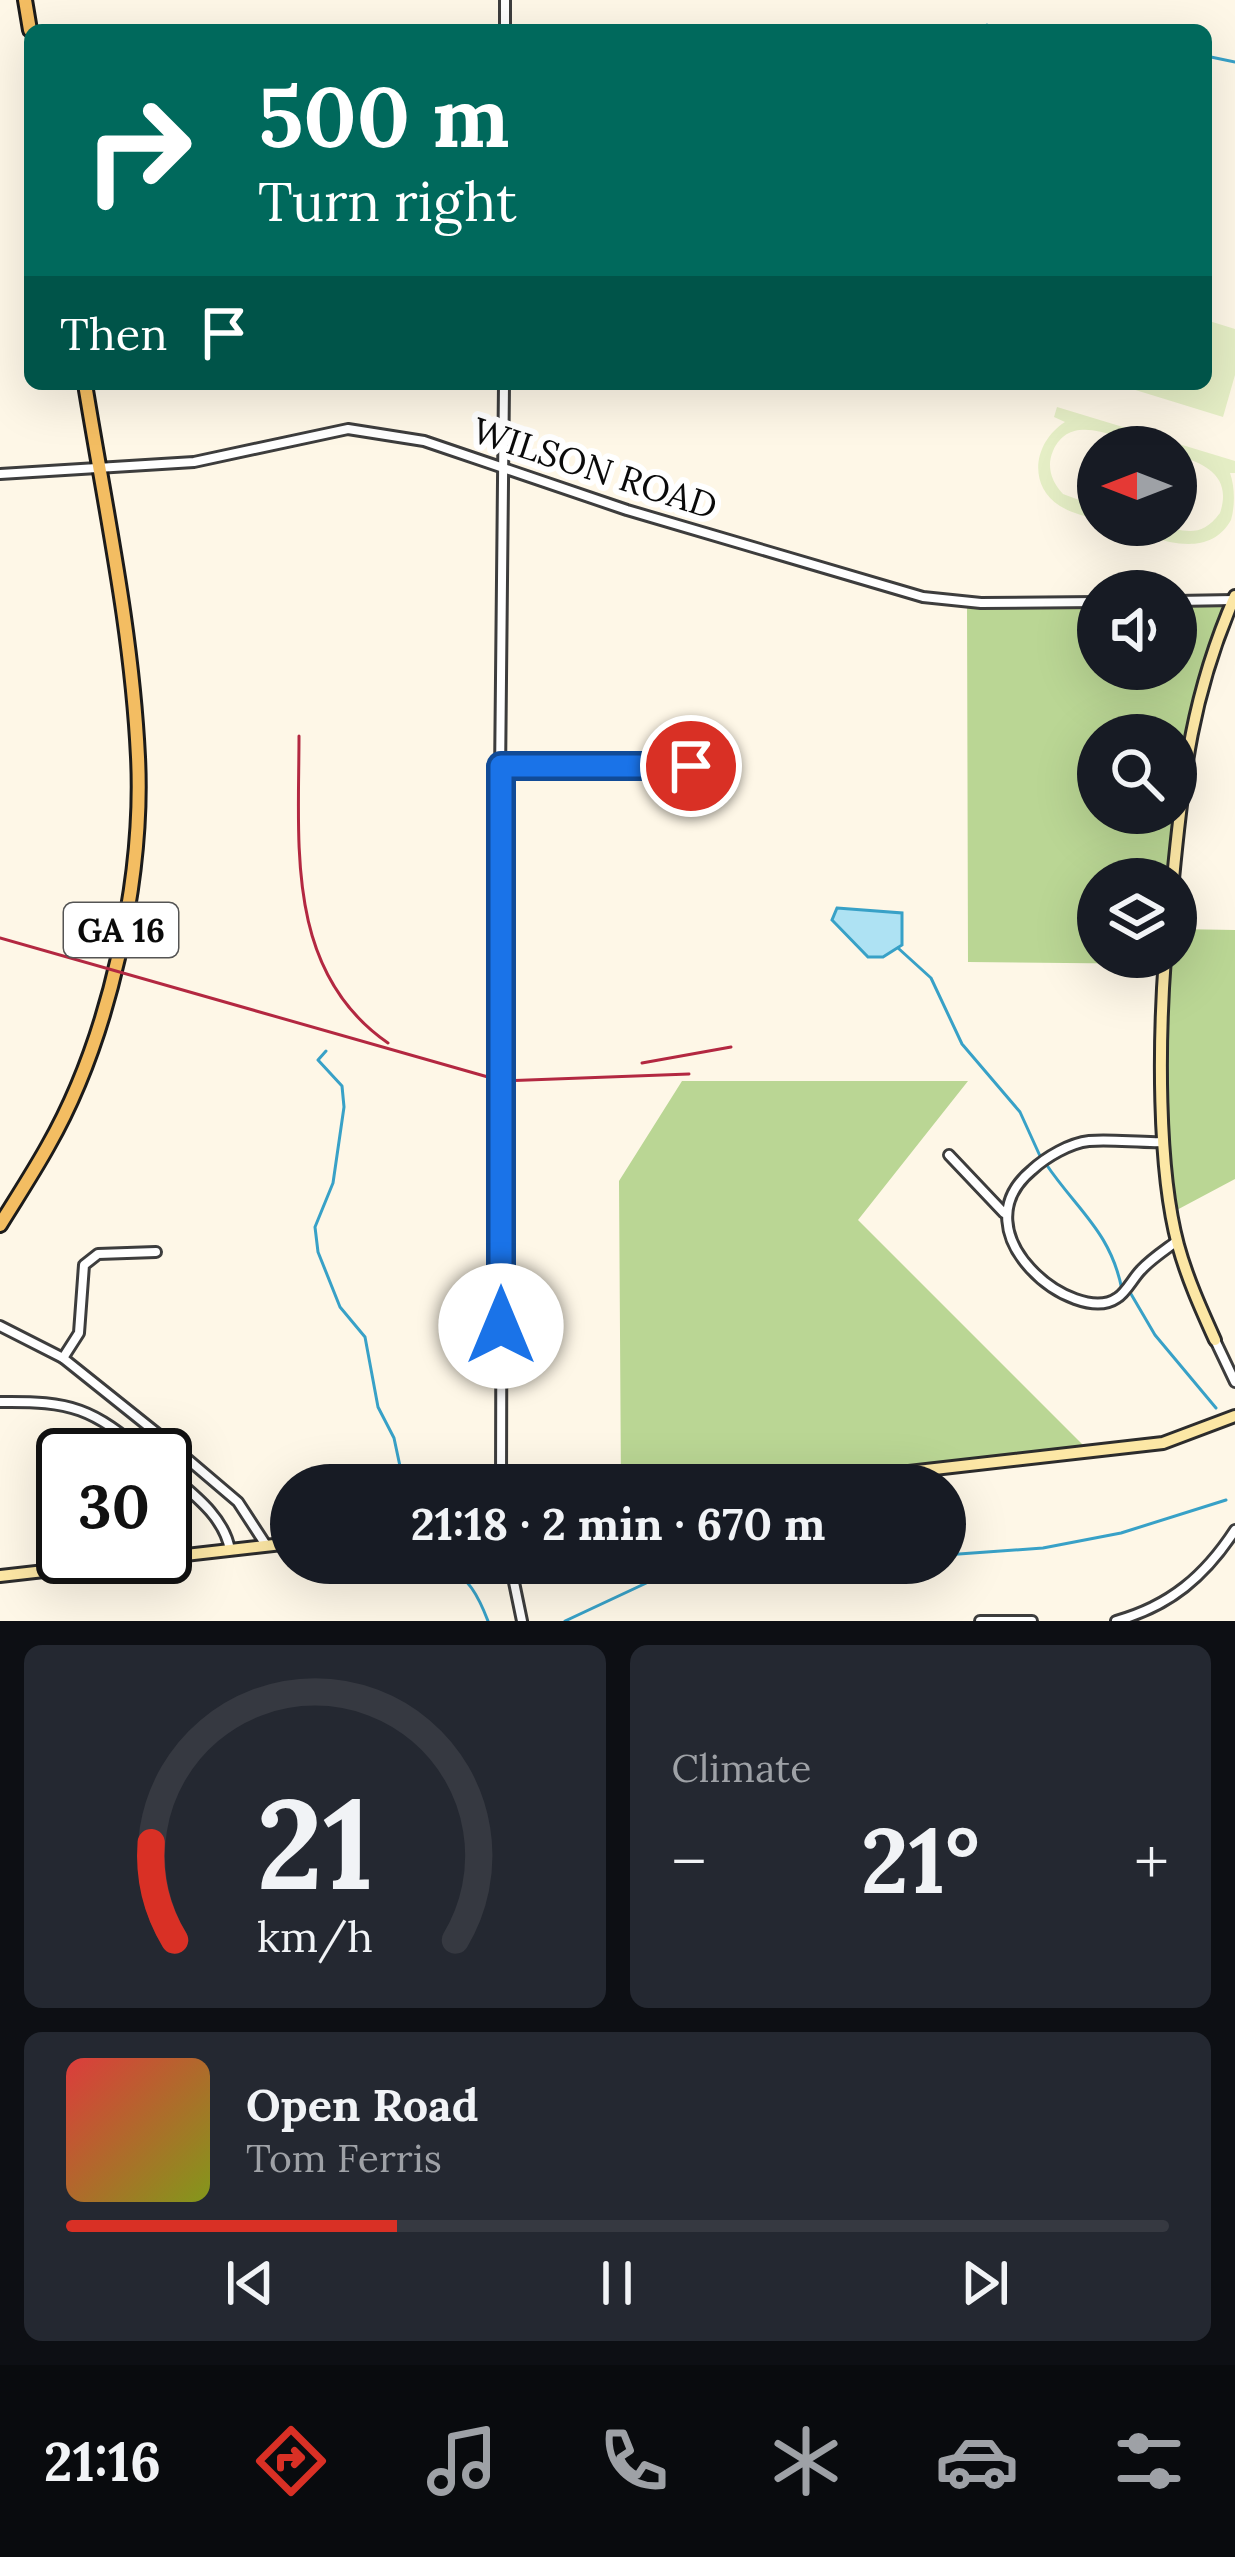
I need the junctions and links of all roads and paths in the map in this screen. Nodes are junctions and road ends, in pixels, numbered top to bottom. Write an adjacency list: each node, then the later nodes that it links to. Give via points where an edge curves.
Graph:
1 (86, 390): 4 (main road, GA 16)
2 (504, 390): 3 (street)
3 (503, 466): 4 (street, WILSON ROAD, via 410,437 348,429 194,462); 8 (street, WILSON ROAD, via 923,598); 9 (street)
4 (99, 471): 5 (street, WILSON ROAD); 16 (main road, GA 16, via 138,759 133,869 87,1059)
5 (0, 474)
6 (1234, 599): 7 (street); 11 (main road, via 1194,711)
7 (1197, 600)
8 (1077, 602)
9 (501, 766): 10 (street); 26 (street)
10 (691, 766)
11 (1175, 858)
12 (1166, 978): 13 (main road)
13 (1165, 1142): 15 (street, via 1085,1141 1044,1159 1014,1185); 17 (main road)
14 (950, 1155): 15 (street)
15 (1004, 1213): 17 (street, via 1029,1269 1083,1301 1118,1298)
16 (0, 1225)
17 (1177, 1241): 20 (main road)
18 (156, 1252): 21 (street, via 98,1254 84,1265 79,1333)
19 (0, 1326): 21 (street)
20 (1215, 1340): 22 (street)
21 (63, 1358): 30 (street, via 238,1502)
22 (1235, 1382)
23 (0, 1402): 25 (street, via 82,1408)
24 (1235, 1416): 27 (main road, via 1163,1443)
25 (110, 1428)
26 (501, 1464)
27 (966, 1465)
28 (192, 1493): 32 (street, via 227,1534)
29 (1235, 1530): 38 (street, via 1200,1576 1165,1602)
30 (266, 1546): 31 (main road); 32 (main road)
31 (270, 1546)
32 (230, 1550): 33 (main road)
33 (0, 1576)
34 (514, 1584): 35 (street)
35 (522, 1621)
36 (980, 1621): 37 (street)
37 (1032, 1621)
38 (1116, 1621)

